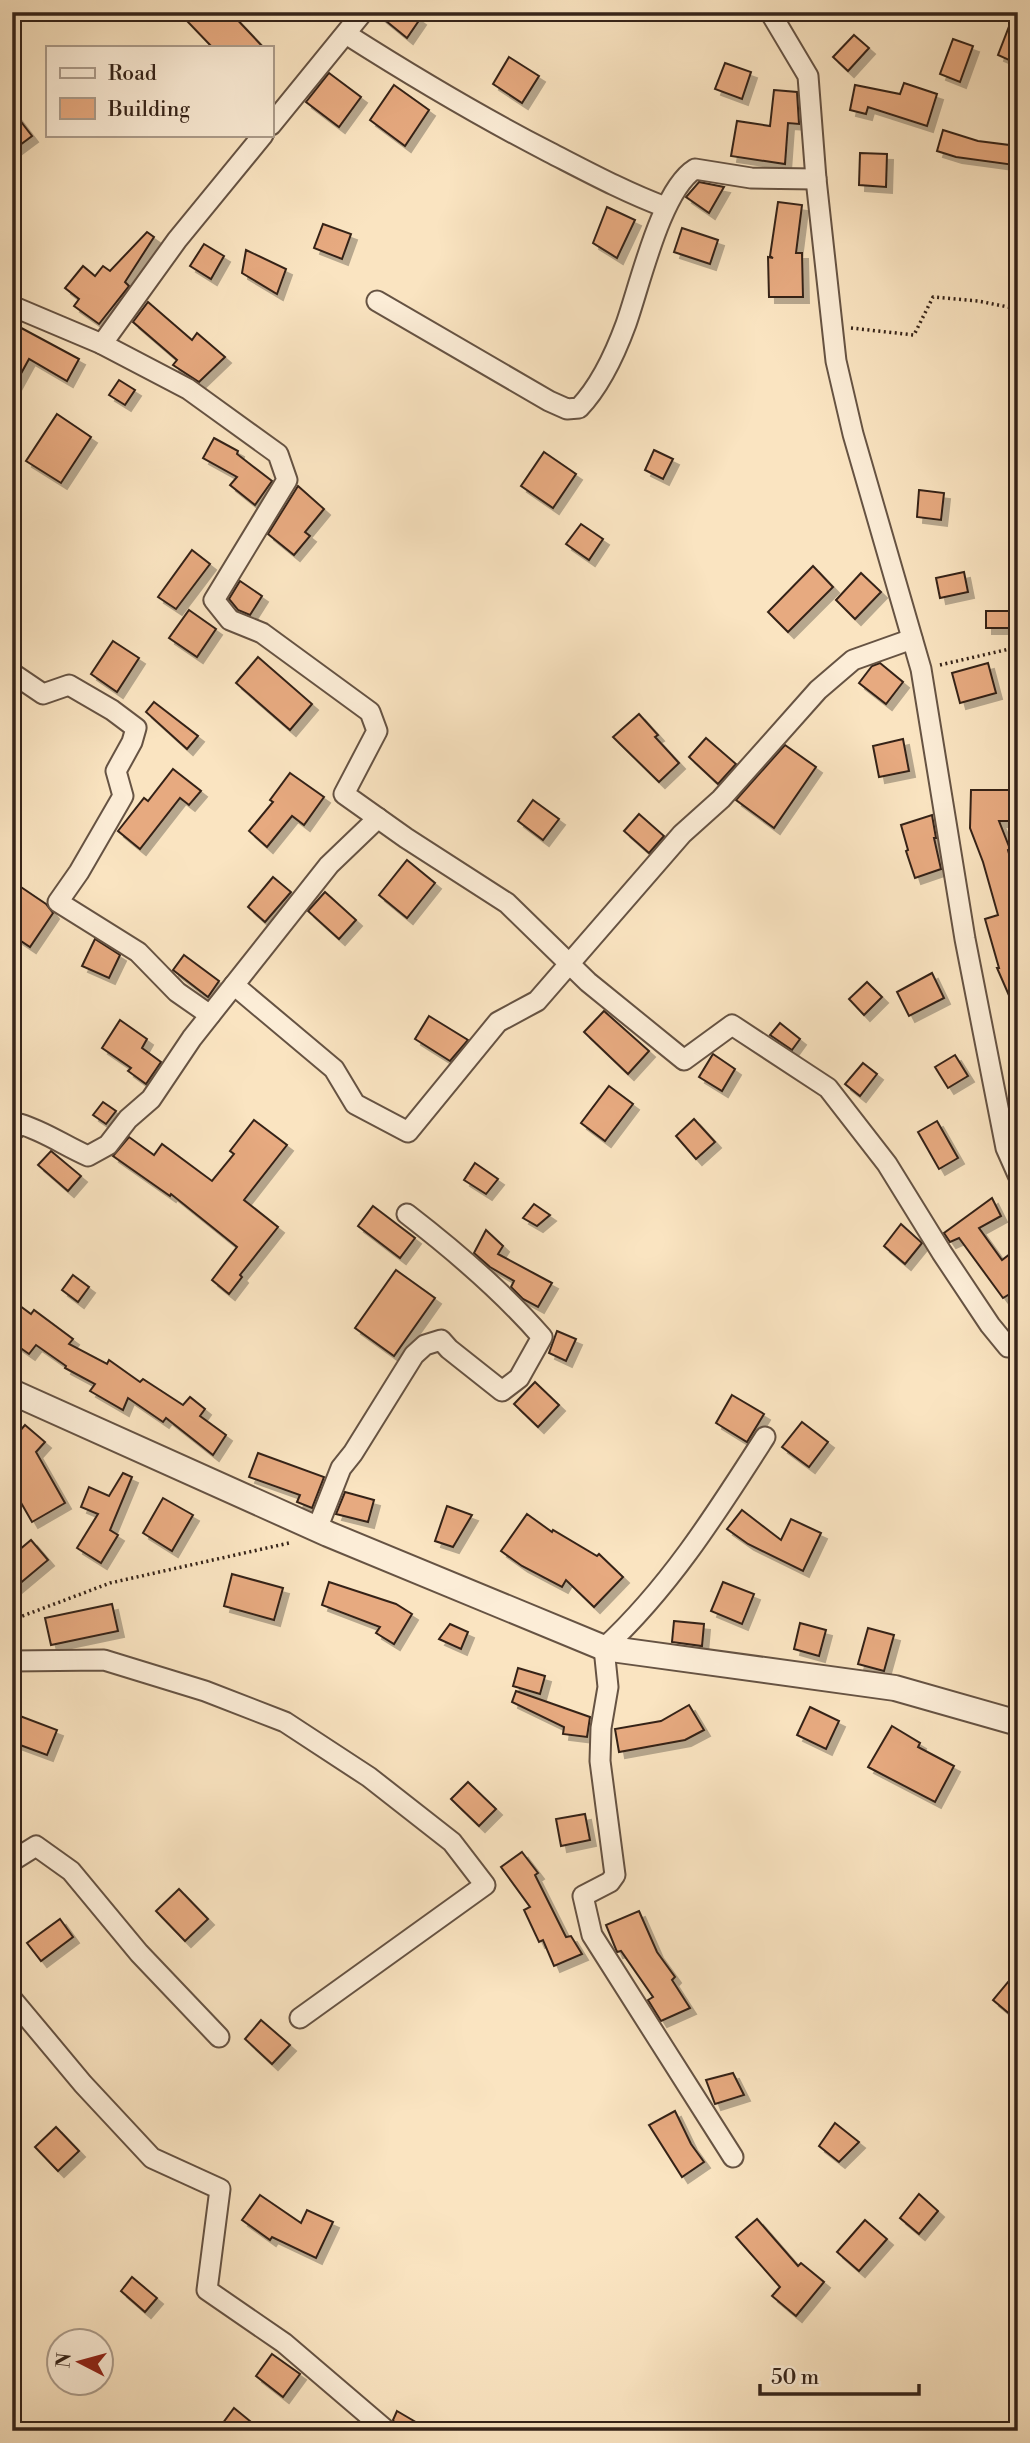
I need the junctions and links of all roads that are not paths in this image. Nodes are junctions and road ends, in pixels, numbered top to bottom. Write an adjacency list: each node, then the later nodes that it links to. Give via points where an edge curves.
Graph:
1 (363, 12): 3 (street)
2 (770, 12): 6 (street, via 808,76)
3 (346, 34): 4 (street); 7 (street, via 513,133 625,192)
4 (273, 123)
5 (262, 136): 10 (street, via 177,240)
6 (816, 178): 7 (street, via 751,178 695,169); 11 (street, via 836,361)
7 (665, 207): 8 (street, via 625,328 596,390 579,408 567,409 549,401)
8 (377, 301)
9 (12, 306): 10 (street)
10 (102, 344): 13 (street, via 188,389 278,454 287,480 214,600 230,620 262,633 370,712 377,731 344,794)
11 (912, 639): 14 (street, via 853,660 818,690 721,799 682,834); 18 (street, via 1006,1148)
12 (12, 673): 16 (street, via 43,694 69,685 136,728 116,771 123,796 58,901 138,952 177,992)
13 (378, 818): 14 (street, via 507,903); 15 (street, via 329,865)
14 (570, 964): 15 (street, via 537,1001 498,1022 408,1132 355,1104 334,1069); 20 (street, via 684,1060 732,1025 828,1088 887,1164 990,1325 1008,1347)
15 (234, 985): 16 (street)
16 (210, 1015): 17 (street, via 151,1100 128,1119 108,1145 88,1156 35,1128 20,1124)
17 (12, 1132)
18 (1018, 1175)
19 (407, 1214): 23 (street, via 485,1279 542,1336 519,1378 502,1391 441,1340 425,1345 341,1468)
20 (1018, 1345)
21 (12, 1392): 23 (street)
22 (765, 1437): 24 (street, via 676,1570)
23 (322, 1532): 24 (street)
24 (604, 1648): 26 (street, via 895,1688); 31 (street, via 608,1688 600,1761 615,1874 610,1882 583,1896 592,1935)
25 (12, 1661): 29 (street, via 104,1660 285,1722 369,1777 452,1842 485,1885)
26 (1018, 1724)
27 (12, 1861): 30 (street, via 36,1846 71,1871 139,1953)
28 (12, 1999): 32 (street, via 152,2158 220,2189 207,2290 284,2343)
29 (300, 2018)
30 (219, 2037)
31 (733, 2157)
32 (387, 2431)

